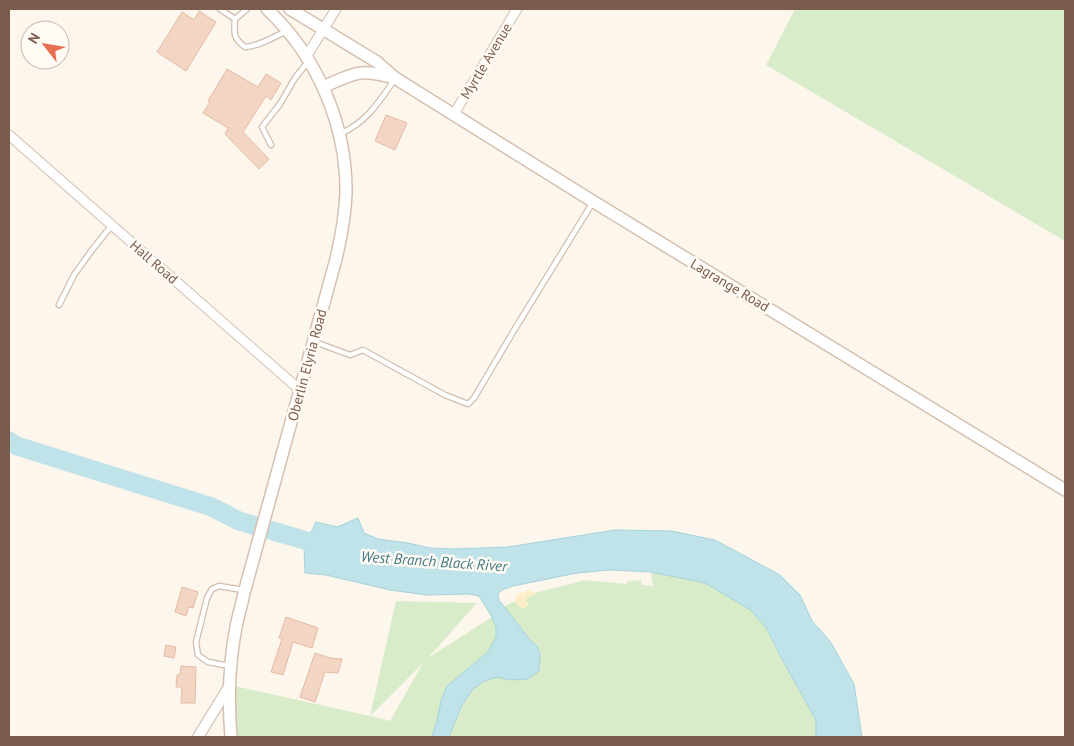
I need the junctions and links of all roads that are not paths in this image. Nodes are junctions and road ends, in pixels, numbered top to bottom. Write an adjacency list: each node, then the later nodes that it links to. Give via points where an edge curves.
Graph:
1 (220, 9): 7 (lane)
2 (247, 9): 7 (lane)
3 (267, 9): 9 (main road, Oberlin Elyria Road)
4 (290, 9): 8 (main road, Lagrange Road)
5 (336, 9): 8 (street)
6 (518, 9): 13 (street, Myrtle Avenue)
7 (235, 19): 9 (lane, via 234,32 245,47)
8 (323, 28): 10 (street); 11 (main road, Lagrange Road, via 378,62)
9 (288, 31): 10 (main road, Oberlin Elyria Road)
10 (308, 59): 12 (main road, Oberlin Elyria Road); 16 (lane, via 262,127)
11 (396, 78): 12 (main road, Lagrange Road, via 360,73); 13 (main road, Lagrange Road); 15 (lane, via 363,120)
12 (323, 87): 15 (main road, Oberlin Elyria Road)
13 (454, 114): 17 (main road, Lagrange Road)
14 (9, 135): 18 (street, Hall Road)
15 (339, 135): 20 (main road, Oberlin Elyria Road, via 346,194 342,238)
16 (271, 145)
17 (594, 202): 20 (lane, via 468,404 445,395 363,350 350,355); 22 (main road, Lagrange Road)
18 (112, 226): 19 (lane, via 74,275); 21 (street, Hall Road)
19 (59, 305)
20 (314, 341): 21 (main road, Oberlin Elyria Road)
21 (300, 390): 23 (main road, Oberlin Elyria Road)
22 (1065, 490)
23 (245, 591): 24 (main road, Oberlin Elyria Road); 24 (lane, via 219,586 212,589 196,642 198,655 208,662)
24 (231, 666): 25 (main road, Oberlin Elyria Road)
25 (230, 685): 26 (street); 27 (main road, Oberlin Elyria Road)
26 (198, 737)
27 (231, 737)

